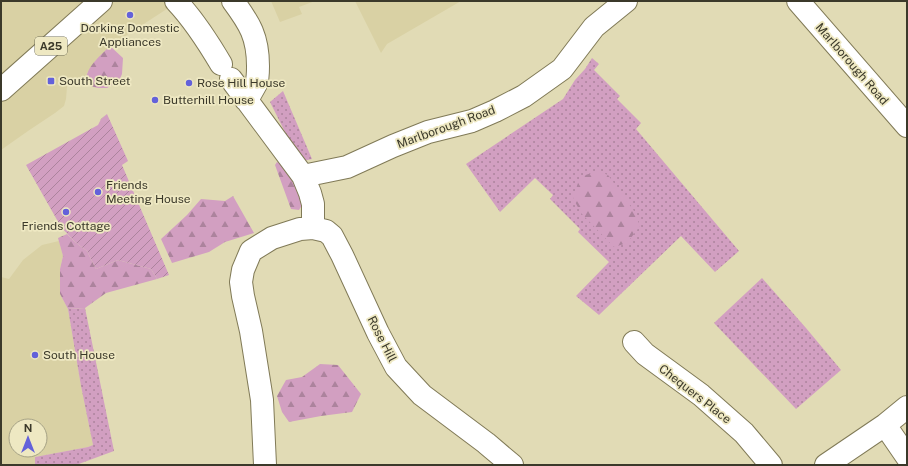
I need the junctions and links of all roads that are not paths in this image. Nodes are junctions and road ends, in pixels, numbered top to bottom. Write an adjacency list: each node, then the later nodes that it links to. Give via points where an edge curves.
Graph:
1 (101, 1): 6 (street, A25)
2 (176, 1): 7 (street, via 188,14)
3 (233, 1): 7 (street, via 245,17 254,36 258,54 257,83)
4 (626, 1): 9 (street, Marlborough Road, via 594,27 562,69 524,96 495,111 428,132 348,167)
5 (798, 1): 8 (street, Marlborough Road)
6 (1, 90)
7 (246, 100): 9 (street)
8 (907, 126)
9 (303, 176): 10 (street, via 313,204)
10 (313, 228): 15 (street, via 300,229 272,238 251,251 243,270 243,296 262,400); 16 (street, Rose Hill, via 326,231 332,236 396,367 422,395)
11 (634, 342): 17 (street, Chequers Place, via 645,354 701,395 744,433)
12 (907, 407): 13 (street)
13 (885, 425): 14 (street); 18 (street)
14 (907, 457)
15 (265, 465)
16 (512, 465)
17 (771, 465)
18 (826, 465)

